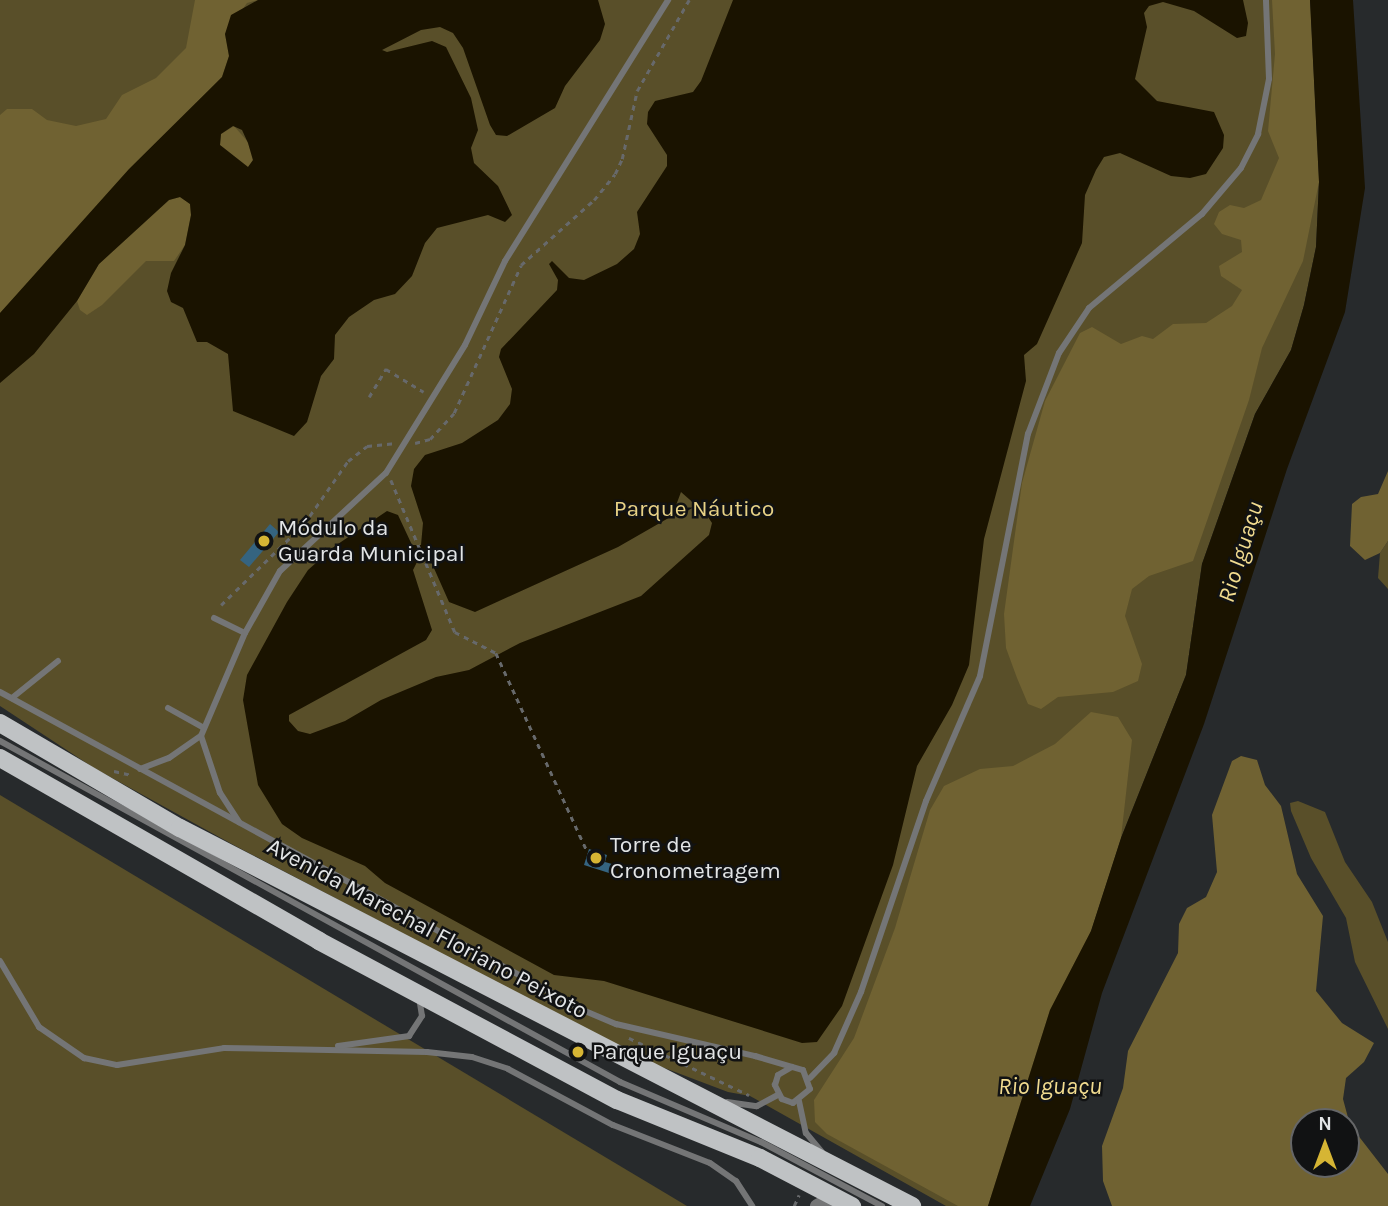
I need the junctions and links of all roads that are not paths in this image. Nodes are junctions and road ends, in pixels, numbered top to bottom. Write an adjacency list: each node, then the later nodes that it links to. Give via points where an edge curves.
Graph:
1 (668, 0): 4 (lane, via 505,261 434,398 386,474 280,571)
2 (1266, 0): 20 (lane, via 1269,79 1258,134 1241,168 1202,214 1090,307 1054,363 1028,433 980,676 926,801 856,1004 834,1054)
3 (214, 618): 4 (lane)
4 (245, 633): 10 (lane)
5 (58, 661): 7 (lane)
6 (0, 691): 7 (lane)
7 (12, 698): 14 (lane)
8 (168, 708): 10 (lane)
9 (0, 723): 21 (main road, Avenida Marechal Floriano Peixoto, via 180,828)
10 (204, 729): 11 (lane)
11 (201, 736): 14 (lane, via 169,758); 15 (lane, via 220,793)
12 (0, 741): 29 (lane, via 620,1082 761,1142)
13 (0, 758): 17 (main road)
14 (140, 769): 15 (lane)
15 (240, 824): 19 (lane, via 600,1018)
16 (0, 961): 18 (lane, via 28,1013 50,1039 102,1063 132,1063 206,1049)
17 (417, 994): 18 (lane, via 422,1016 409,1036); 25 (main road, via 617,1100 760,1158)
18 (312, 1049): 26 (lane, via 450,1053 494,1063 612,1125 710,1163 736,1181)
19 (792, 1067): 20 (lane); 22 (lane, via 778,1074)
20 (810, 1078): 23 (lane, via 808,1094)
21 (683, 1089): 22 (lane, via 748,1106); 24 (main road, Avenida Marechal Floriano Peixoto)
22 (778, 1095): 23 (lane, via 788,1102)
23 (799, 1101): 24 (lane, via 806,1133)
24 (836, 1165): 30 (main road, Avenida Marechal Floriano Peixoto)
25 (833, 1197): 27 (street); 28 (main road)
26 (752, 1206)
27 (817, 1206)
28 (852, 1206)
29 (882, 1206)
30 (912, 1206)

